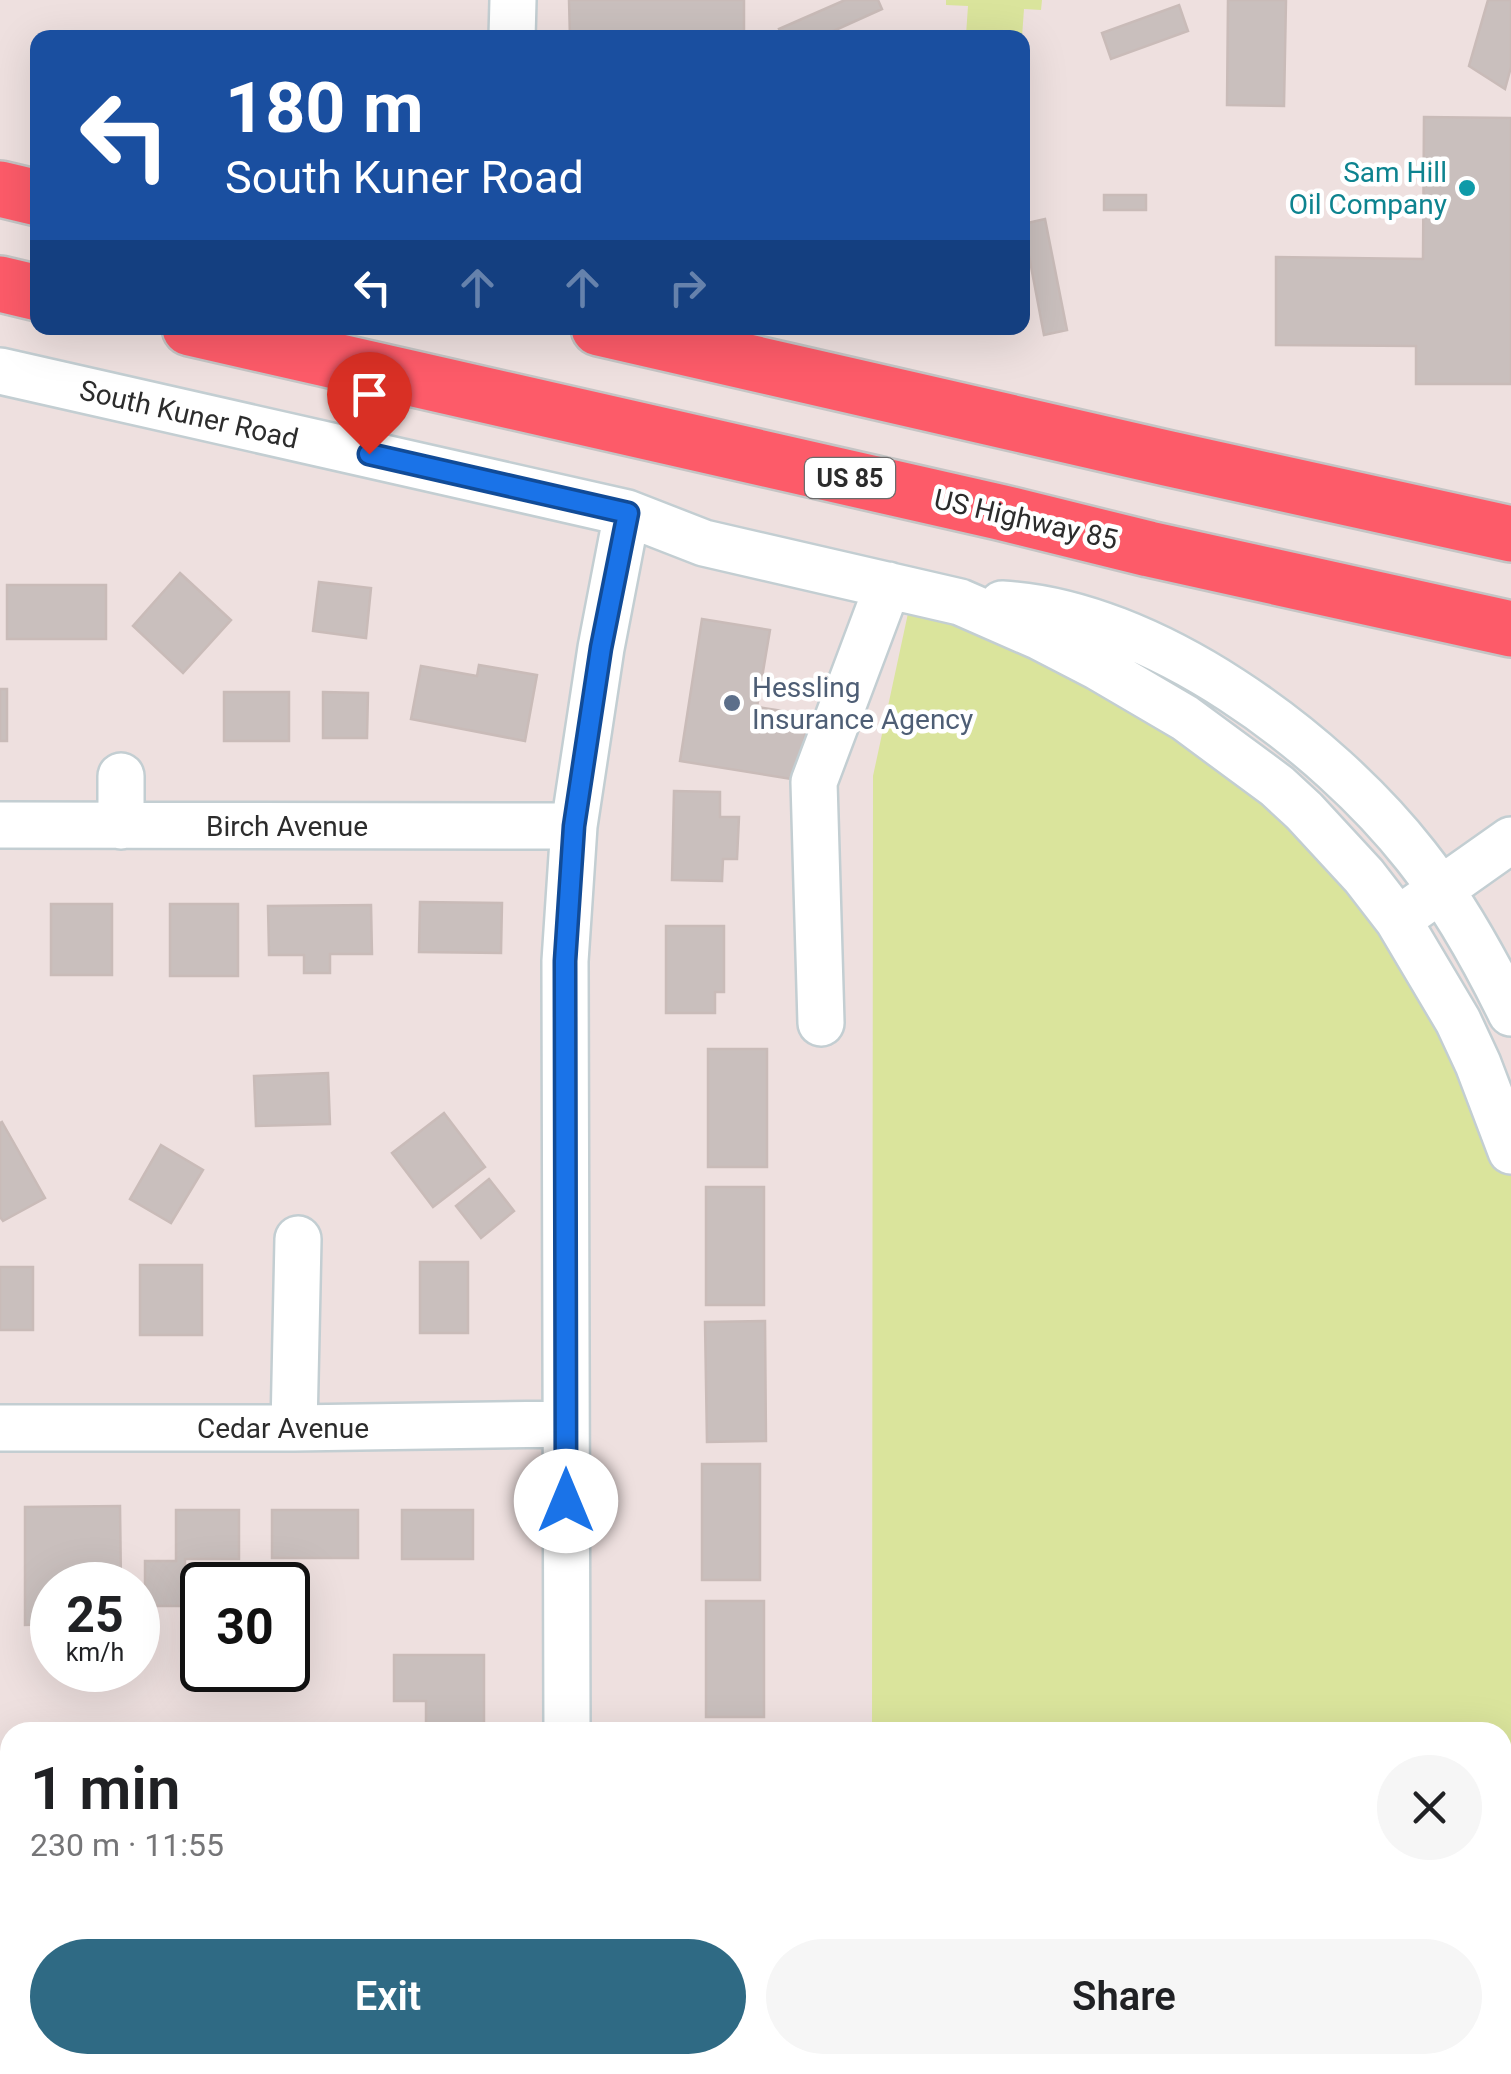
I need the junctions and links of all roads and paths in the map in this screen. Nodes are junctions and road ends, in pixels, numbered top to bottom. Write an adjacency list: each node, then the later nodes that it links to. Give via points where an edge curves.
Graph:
1 (512, 0): 2 (street)
2 (512, 30)
3 (0, 189): 4 (highway)
4 (30, 196)
5 (0, 284): 6 (highway)
6 (30, 291)
7 (221, 335): 14 (highway, US Highway 85 / US 85)
8 (630, 335): 11 (highway)
9 (0, 371): 10 (street, South Kuner Road)
10 (628, 513): 12 (street, South Kuner Road, via 704,543); 18 (street)
11 (1511, 534)
12 (888, 585): 13 (street, South Kuner Road); 23 (street, via 814,782)
13 (960, 602): 20 (street, via 1080,618 1190,666 1334,768); 21 (street, via 1098,667 1198,727 1304,810)
14 (1511, 629)
15 (120, 776): 17 (street)
16 (0, 825): 17 (street, Birch Avenue)
17 (120, 826): 18 (street, Birch Avenue)
18 (574, 826): 26 (street, via 565,961)
19 (1511, 840): 20 (street)
20 (1440, 889): 21 (street); 22 (street)
21 (1398, 920): 24 (street, via 1458,1021)
22 (1511, 1013)
23 (821, 1024)
24 (1511, 1150)
25 (298, 1239): 28 (street)
26 (566, 1424): 28 (street, Cedar Avenue); 29 (street)
27 (0, 1428): 28 (street, Cedar Avenue)
28 (294, 1428)
29 (567, 1722)

